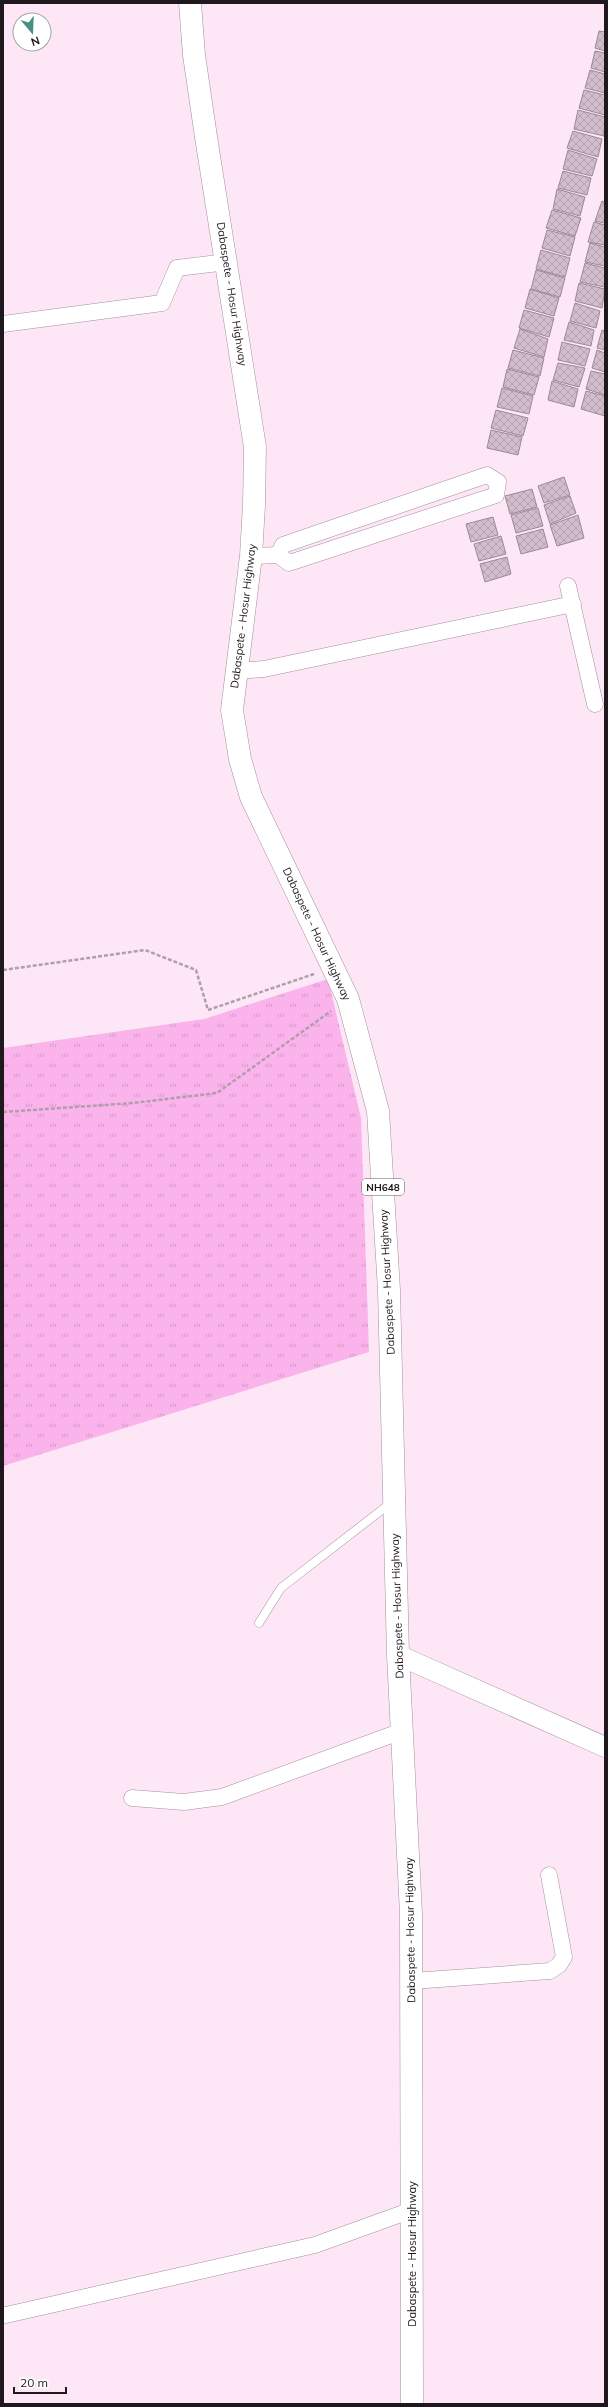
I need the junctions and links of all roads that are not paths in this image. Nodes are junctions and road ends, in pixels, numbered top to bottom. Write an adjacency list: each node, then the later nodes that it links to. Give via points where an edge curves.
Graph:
1 (190, 3): 2 (highway, Dabaspete - Hosur Highway / NH648, via 203,115)
2 (227, 262): 3 (street, via 177,268 162,303); 5 (highway, Dabaspete - Hosur Highway / NH648, via 255,447)
3 (3, 324)
4 (278, 555): 4 (street, via 283,545 487,475 498,482 496,495 288,563); 5 (street)
5 (251, 556): 8 (highway, Dabaspete - Hosur Highway / NH648)
6 (568, 586): 7 (street)
7 (572, 604): 8 (street, via 264,669); 9 (street)
8 (237, 671): 10 (highway, Dabaspete - Hosur Highway / NH648, via 232,710 240,759 252,797 348,999 378,1111 389,1290)
9 (595, 704)
10 (394, 1500): 11 (lane, via 281,1588); 12 (highway, Dabaspete - Hosur Highway / NH648)
11 (259, 1622)
12 (398, 1655): 13 (highway, Dabaspete - Hosur Highway / NH648); 14 (street)
13 (402, 1731): 15 (street, via 222,1797 184,1802); 17 (highway, Dabaspete - Hosur Highway / NH648)
14 (605, 1746)
15 (132, 1798)
16 (549, 1875): 17 (street, via 564,1957 559,1965 550,1971)
17 (412, 1981): 18 (highway, Dabaspete - Hosur Highway / NH648)
18 (412, 2210): 19 (street, via 315,2245); 20 (highway, Dabaspete - Hosur Highway / NH648)
19 (6, 2315)
20 (412, 2404)

